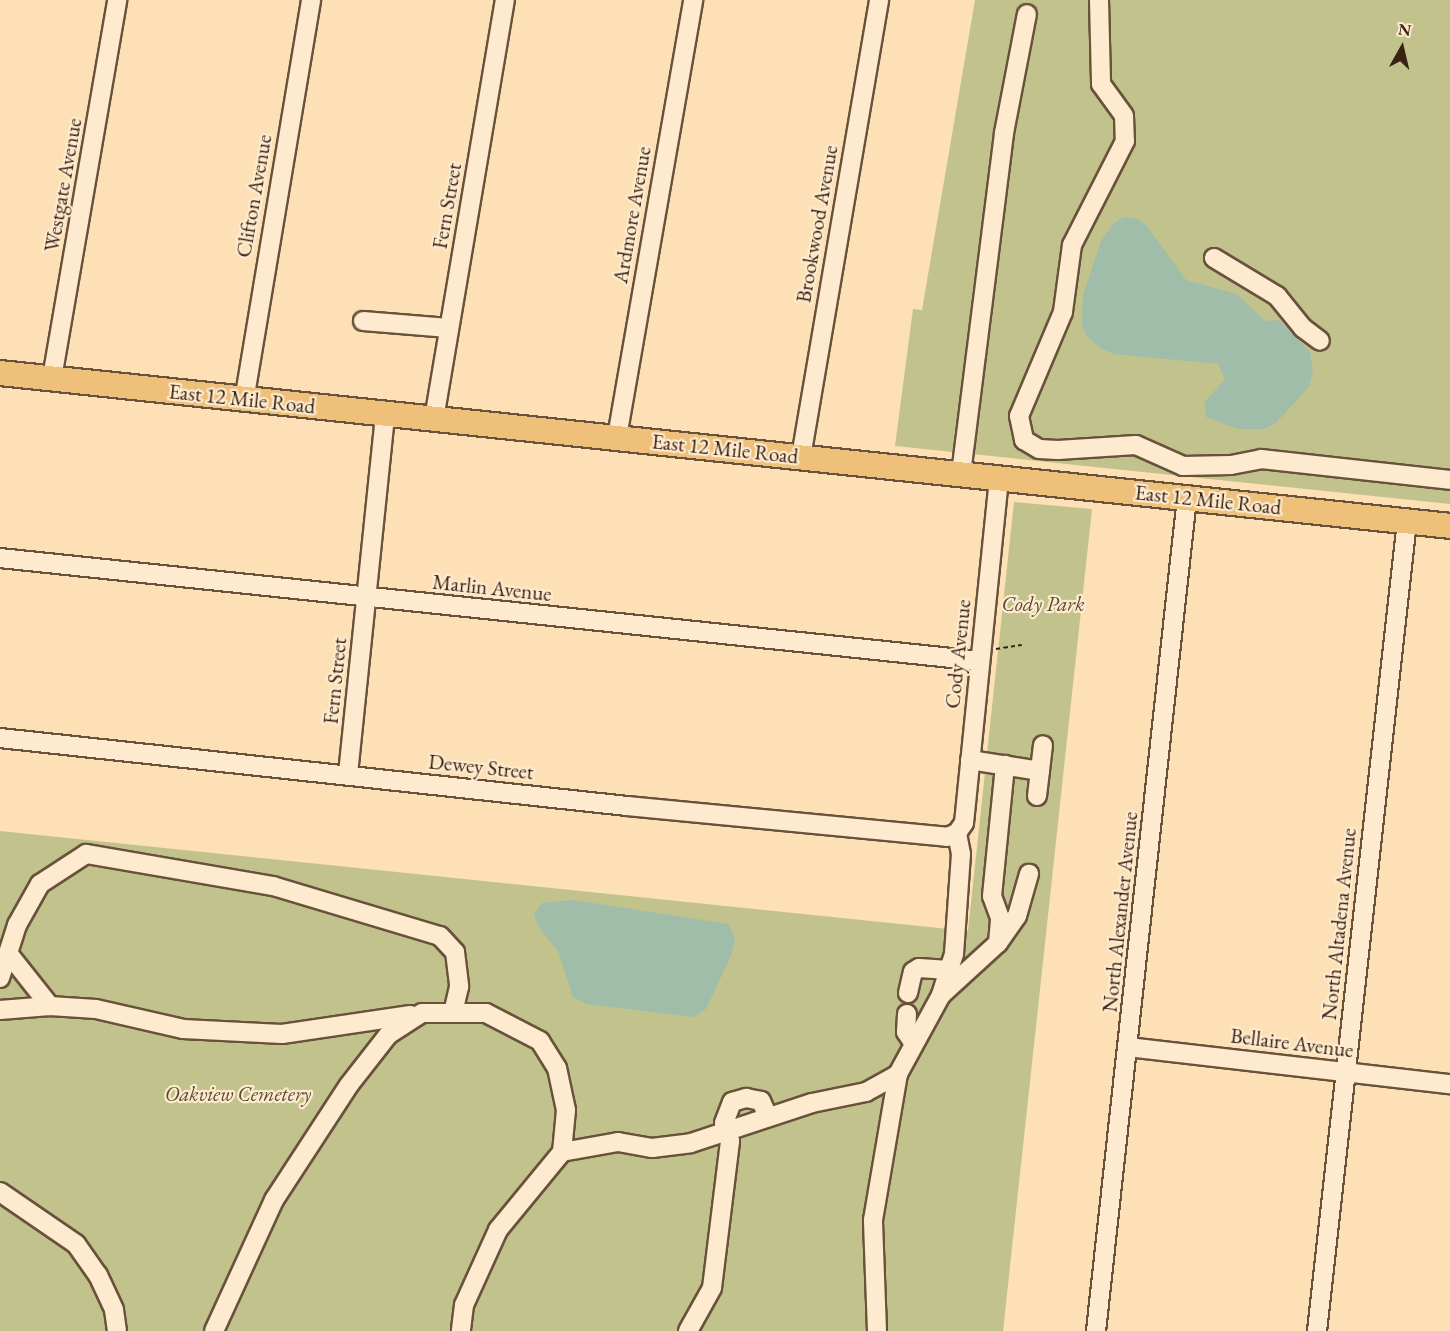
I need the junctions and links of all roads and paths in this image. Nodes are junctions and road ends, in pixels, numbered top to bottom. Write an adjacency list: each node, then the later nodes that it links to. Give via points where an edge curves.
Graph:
1 (117, 0): 13 (street, Westgate Avenue)
2 (311, 0): 14 (street, Clifton Avenue)
3 (506, 0): 10 (street, Fern Street)
4 (693, 0): 17 (street, Ardmore Avenue)
5 (879, 0): 18 (street, Brookwood Avenue)
6 (1099, 0): 21 (street, via 1101,84 1124,116 1125,141 1072,245 1063,312 1019,416 1024,440 1039,449 1058,450 1136,445 1183,466 1232,465 1261,459)
7 (1027, 14): 19 (street, via 1004,133)
8 (1214, 258): 11 (street, via 1277,296 1303,328)
9 (363, 321): 10 (street)
10 (449, 328): 16 (street, Fern Street)
11 (1320, 341)
12 (0, 373): 13 (main road, East 12 Mile Road)
13 (52, 378): 14 (main road, East 12 Mile Road)
14 (244, 401): 15 (main road, East 12 Mile Road)
15 (385, 413): 16 (main road, East 12 Mile Road); 26 (street, Fern Street)
16 (434, 419): 17 (main road, East 12 Mile Road)
17 (617, 437): 18 (main road, East 12 Mile Road)
18 (801, 457): 19 (main road, East 12 Mile Road)
19 (960, 474): 20 (main road, East 12 Mile Road)
20 (999, 478): 22 (main road, East 12 Mile Road); 28 (street, Cody Avenue)
21 (1450, 480)
22 (1187, 498): 23 (main road, East 12 Mile Road); 51 (street, North Alexander Avenue)
23 (1407, 521): 24 (main road, East 12 Mile Road); 52 (street, North Altadena Avenue)
24 (1450, 526)
25 (0, 558): 26 (street, Marlin Avenue)
26 (367, 597): 28 (street, Marlin Avenue); 34 (street, Fern Street)
27 (1022, 645): 28 (path)
28 (985, 654): 31 (street, Cody Avenue)
29 (0, 738): 34 (street, Dewey Street)
30 (1043, 745): 33 (street)
31 (970, 760): 32 (street); 36 (street, Cody Avenue, via 964,823)
32 (1005, 765): 33 (street); 39 (street, via 992,896 1000,918)
33 (1040, 771): 35 (street)
34 (348, 774): 36 (street, Dewey Street, via 947,837)
35 (1037, 796)
36 (957, 833): 41 (street, via 962,854 954,954)
37 (1029, 874): 39 (street, via 1017,916)
38 (9, 924): 40 (street); 48 (street, via 40,884 86,854 273,886 440,936 455,952 459,987)
39 (998, 944): 44 (street)
40 (8, 953): 42 (street); 45 (street)
41 (949, 970): 43 (street, via 919,968 913,972); 44 (street)
42 (0, 978)
43 (908, 993)
44 (941, 995): 50 (street)
45 (50, 1006): 46 (street); 47 (street, via 96,1009 183,1029 282,1034 369,1024)
46 (0, 1010)
47 (422, 1012): 48 (street); 60 (street, via 388,1035 349,1085 286,1180)
48 (453, 1012): 57 (street, via 486,1013 540,1041 557,1068 566,1110)
49 (907, 1014): 50 (street, via 906,1032)
50 (915, 1044): 53 (street)
51 (1128, 1047): 52 (street, Bellaire Avenue); 64 (street, North Alexander Avenue)
52 (1345, 1072): 54 (street, Bellaire Avenue); 65 (street, North Altadena Avenue)
53 (898, 1074): 55 (street, via 866,1092); 63 (street, via 873,1220)
54 (1450, 1084)
55 (768, 1117): 56 (street); 56 (street, via 761,1101 746,1098 732,1102 724,1123)
56 (727, 1131): 57 (street, via 652,1148 618,1142); 62 (street, via 730,1141 712,1288)
57 (562, 1152): 61 (street, via 498,1230 464,1305)
58 (0, 1192): 59 (street, via 76,1244 98,1275 114,1310)
59 (117, 1331)
60 (214, 1331)
61 (461, 1331)
62 (688, 1331)
63 (877, 1331)
64 (1096, 1331)
65 (1317, 1331)

